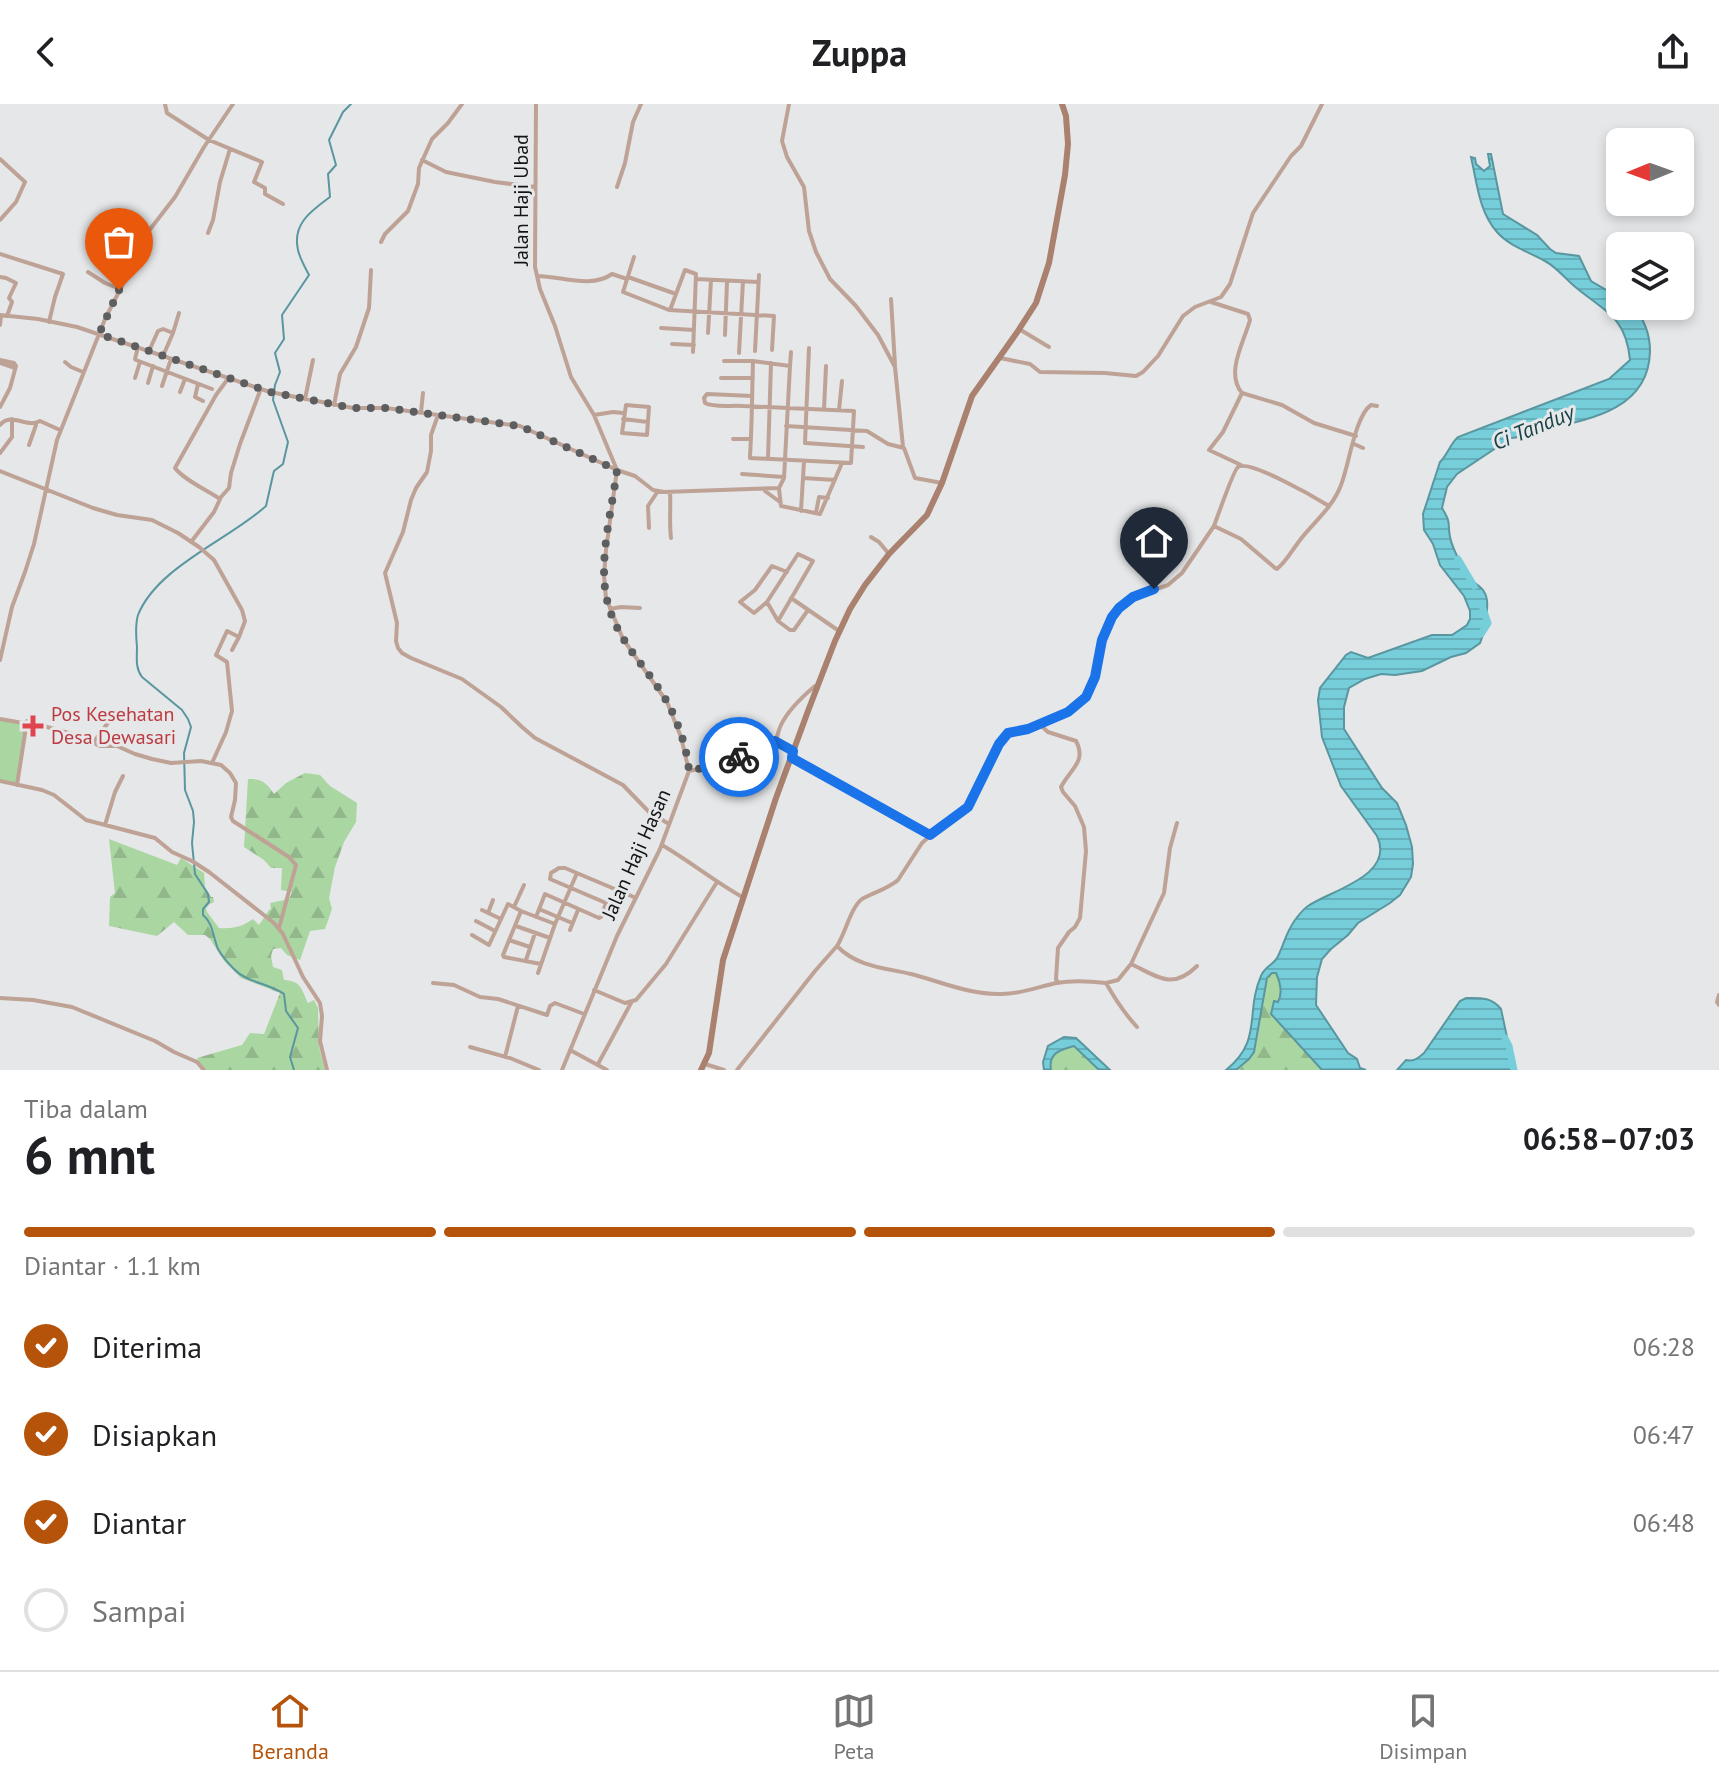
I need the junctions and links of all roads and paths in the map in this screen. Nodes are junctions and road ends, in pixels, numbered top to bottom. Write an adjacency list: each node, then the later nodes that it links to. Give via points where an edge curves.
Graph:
1 (165, 104): 9 (street, via 167,113)
2 (233, 104): 9 (street)
3 (462, 104): 12 (street, via 432,139)
4 (536, 104): 13 (street, Jalan Haji Ubad)
5 (641, 104): 14 (street)
6 (789, 104): 81 (street, via 782,141 804,187 816,252)
7 (1062, 104): 49 (street, via 1068,144 1049,263 1036,303)
8 (1322, 104): 37 (street, via 1301,146 1253,213 1230,284 1221,297)
9 (209, 140): 10 (street); 20 (street)
10 (230, 149): 15 (street, via 262,162 254,182); 17 (street)
11 (0, 159): 16 (street, via 25,182 14,206)
12 (422, 160): 13 (street, via 446,172); 19 (street, via 408,211)
13 (535, 187): 26 (street, Jalan Haji Ubad)
14 (617, 187)
15 (283, 204)
16 (0, 220)
17 (208, 233)
18 (127, 238): 20 (street)
19 (381, 242)
20 (139, 244): 34 (street)
21 (0, 254): 46 (street, via 63,274)
22 (634, 257): 28 (street)
23 (371, 270): 102 (street, via 369,308 340,374)
24 (88, 272): 34 (street)
25 (759, 275): 33 (street)
26 (537, 276): 28 (street); 114 (street, Jalan Haji Ubad, via 571,377)
27 (0, 277): 44 (street, via 16,283)
28 (627, 278): 35 (street); 38 (street, via 623,292)
29 (696, 279): 30 (street); 35 (street, via 685,270); 40 (street)
30 (711, 280): 31 (street); 41 (street)
31 (727, 281): 32 (street); 42 (street)
32 (743, 281): 33 (street); 43 (street)
33 (758, 282): 45 (street)
34 (120, 289): 53 (street)
35 (676, 294): 38 (street)
36 (891, 299): 81 (street)
37 (1209, 302): 69 (street, via 1183,316 1158,356 1136,376 1040,372 1030,364); 97 (street, via 1250,316 1235,374)
38 (669, 310): 40 (street)
39 (179, 313): 51 (street)
40 (695, 313): 41 (street); 50 (street)
41 (710, 313): 42 (street); 52 (street)
42 (726, 314): 43 (street); 54 (street)
43 (741, 315): 45 (street); 58 (street)
44 (3, 316): 46 (street); 47 (street)
45 (758, 316): 62 (street, via 774,316); 64 (street)
46 (49, 322): 53 (street)
47 (0, 325)
48 (661, 328): 50 (street)
49 (1019, 329): 60 (street); 69 (street)
50 (695, 330): 56 (street)
51 (173, 333): 63 (street, via 158,330); 68 (street)
52 (708, 333)
53 (99, 334): 59 (street); 83 (street)
54 (725, 335)
55 (672, 344): 56 (street)
56 (694, 345): 65 (street)
57 (729, 345): 58 (street)
58 (739, 345): 67 (street)
59 (138, 347): 63 (street); 76 (street, via 135,359)
60 (1049, 347)
61 (809, 348): 109 (street)
62 (772, 350)
63 (149, 351): 68 (street)
64 (755, 351)
65 (693, 352)
66 (791, 352): 79 (street)
67 (739, 353)
68 (163, 356): 70 (street)
69 (1000, 358): 145 (street, via 972,396)
70 (171, 359): 82 (street); 88 (street)
71 (313, 360): 100 (street)
72 (724, 361): 73 (street)
73 (753, 361): 77 (street); 87 (street)
74 (0, 362): 106 (street, via 14,363 15,368)
75 (65, 362): 83 (street)
76 (140, 362): 78 (street); 84 (street)
77 (771, 363): 79 (street); 107 (street)
78 (153, 366): 82 (street); 90 (street)
79 (790, 366): 108 (street)
80 (826, 366): 110 (street)
81 (895, 367): 131 (street)
82 (166, 371): 85 (street); 92 (street)
83 (83, 372): 122 (street)
84 (135, 378)
85 (185, 378): 91 (street); 95 (street)
86 (721, 378): 87 (street)
87 (753, 378): 99 (street)
88 (228, 379): 94 (street); 151 (street, via 175,468)
89 (842, 381): 111 (street)
90 (148, 383)
91 (198, 384): 93 (street); 101 (street, via 195,397)
92 (162, 386)
93 (212, 389)
94 (261, 390): 100 (street); 151 (street, via 229,488)
95 (180, 392)
96 (423, 393): 112 (street)
97 (1242, 393): 124 (street); 138 (street, via 1209,450)
98 (736, 395): 99 (street); 103 (street); 103 (street, via 704,398 709,405)
99 (752, 396): 104 (street)
100 (305, 399): 102 (street)
101 (203, 401)
102 (334, 405): 112 (street)
103 (736, 406): 104 (street)
104 (752, 406): 107 (street); 126 (street)
105 (1377, 406): 124 (street, via 1364,411)
106 (0, 407)
107 (770, 407): 108 (street); 134 (street)
108 (787, 408): 109 (street); 120 (street)
109 (807, 409): 110 (street); 121 (street)
110 (824, 410): 111 (street)
111 (839, 410): 123 (street, via 854,411)
112 (421, 412): 113 (street)
113 (438, 415): 139 (street, via 520,426); 188 (street, via 427,472 411,500 385,573 398,648 462,679 535,738 623,785)
114 (594, 415): 115 (street); 139 (street, Jalan Haji Ubad)
115 (623, 416): 117 (street); 117 (street, via 626,405 649,407); 117 (street, via 623,434 647,435)
116 (12, 420): 118 (street); 119 (street); 133 (street, via 12,437)
117 (649, 422)
118 (37, 423): 122 (street); 128 (street)
119 (0, 425)
120 (786, 426): 121 (street); 135 (street)
121 (806, 427): 123 (street); 129 (street, via 806,444)
122 (60, 430): 146 (street)
123 (853, 430): 129 (street); 131 (street)
124 (1356, 436): 127 (street)
125 (733, 439): 126 (street)
126 (751, 439): 134 (street, via 750,458)
127 (1354, 444): 132 (street); 153 (street)
128 (29, 445)
129 (852, 446): 130 (street); 137 (street, via 851,463)
130 (863, 447)
131 (903, 447): 145 (street, via 915,478)
132 (1363, 448)
133 (0, 453)
134 (768, 458): 135 (street)
135 (784, 460): 136 (street); 142 (street)
136 (804, 461): 137 (street); 143 (street)
137 (842, 463): 144 (street)
138 (1241, 465): 153 (street); 155 (street)
139 (617, 470): 149 (street); 165 (street, Jalan Haji Hasan, via 604,576)
140 (0, 471): 146 (street)
141 (742, 474): 142 (street)
142 (784, 477): 147 (street)
143 (803, 478): 144 (street); 154 (street)
144 (835, 480): 154 (street, via 828,498 819,497 815,514)
145 (942, 483): 160 (street, via 927,515)
146 (46, 488): 159 (street, via 105,511 152,520); 169 (street)
147 (779, 488): 148 (street); 152 (street)
148 (764, 489): 150 (street); 152 (street)
149 (658, 491): 150 (street); 156 (street, via 648,506)
150 (670, 492): 158 (street)
151 (220, 499): 159 (street)
152 (780, 502): 154 (street)
153 (1329, 506): 155 (street, via 1277,569 1241,539)
154 (801, 511)
155 (1214, 526): 178 (street, via 1174,580 1133,597 1112,617 1086,697 1068,712)
156 (649, 528)
157 (871, 537): 160 (street)
158 (671, 538)
159 (191, 542): 171 (street, via 214,560 243,613)
160 (889, 554): 170 (street)
161 (787, 572): 162 (street, via 797,555 813,560); 163 (street); 163 (street, via 772,566 740,601 753,613)
162 (791, 598): 166 (street); 167 (street)
163 (767, 602): 167 (street)
164 (640, 608): 165 (street)
165 (610, 609): 183 (street, Jalan Haji Hasan, via 623,639 667,702)
166 (808, 610): 167 (street, via 794,630); 170 (street)
167 (778, 621)
168 (0, 626): 169 (street)
169 (6, 629): 173 (street)
170 (840, 631): 174 (street)
171 (239, 637): 172 (street); 182 (street, via 227,631 216,655 227,662 232,711)
172 (232, 650)
173 (0, 660)
174 (818, 684): 179 (street, via 788,713); 181 (street)
175 (0, 719): 177 (street)
176 (110, 720): 180 (street)
177 (27, 721): 180 (street); 186 (street)
178 (1038, 723): 190 (street, via 1005,735 968,807); 226 (street, via 1076,741 1081,755 1061,787 1075,806 1086,851 1080,918 1058,948)
179 (775, 741): 181 (street); 183 (street, via 766,749)
180 (93, 743): 182 (street, via 168,762)
181 (792, 754): 190 (street); 197 (street)
182 (212, 763): 211 (street, via 227,769 235,781 233,821 295,863)
183 (689, 771): 188 (street, Jalan Haji Hasan)
184 (123, 776): 189 (street)
185 (0, 781): 186 (street)
186 (17, 785): 189 (street, via 48,792 83,819)
187 (1177, 823): 222 (street, via 1164,893)
188 (669, 824): 191 (street, Jalan Haji Hasan)
189 (105, 825): 211 (street, via 150,836 194,862)
190 (930, 835): 218 (street, via 898,880 856,905)
191 (661, 845): 193 (street); 196 (street, Jalan Haji Hasan)
192 (577, 873): 195 (street); 195 (street, via 559,868 551,873 552,881); 196 (street)
193 (717, 882): 197 (street); 231 (street, via 666,964)
194 (524, 885): 200 (street)
195 (570, 888): 199 (street); 202 (street, via 606,903 600,918)
196 (636, 898): 228 (street, Jalan Haji Hasan)
197 (744, 898): 240 (street, via 723,960)
198 (493, 900): 206 (street, via 485,911)
199 (564, 902): 201 (street, via 545,894); 202 (street); 205 (street)
200 (514, 907): 203 (street); 206 (street, via 508,904)
201 (539, 909): 204 (street); 205 (street)
202 (579, 909): 208 (street)
203 (521, 911): 204 (street); 210 (street)
204 (536, 917): 209 (street)
205 (558, 917): 208 (street); 209 (street)
206 (501, 919): 213 (street)
207 (476, 921): 213 (street)
208 (572, 923): 212 (street)
209 (555, 924): 216 (street)
210 (516, 926): 214 (street); 217 (street)
211 (279, 928): 242 (street, via 321,1007 320,1041)
212 (570, 930)
213 (495, 931): 215 (street, via 489,945)
214 (535, 933): 216 (street); 219 (street)
215 (472, 935)
216 (550, 938): 221 (street)
217 (509, 940): 219 (street); 220 (street, via 504,957)
218 (837, 946): 226 (street, via 869,965 968,991 1013,994); 247 (street)
219 (530, 948): 220 (street)
220 (526, 960): 221 (street)
221 (541, 964): 224 (street)
222 (1131, 964): 223 (street, via 1171,979 1186,978); 227 (street, via 1118,980)
223 (1197, 966)
224 (538, 973)
225 (433, 983): 233 (street)
226 (1058, 983): 227 (street)
227 (1106, 983): 235 (street)
228 (594, 990): 231 (street); 234 (street, Jalan Haji Hasan)
229 (1719, 995): 232 (street)
230 (0, 998): 241 (street, via 73,1007 155,1041)
231 (631, 1003): 239 (street)
232 (1719, 1005)
233 (518, 1006): 234 (street, via 547,1015 555,1003); 238 (street)
234 (584, 1014): 237 (street, Jalan Haji Hasan)
235 (1137, 1027)
236 (470, 1047): 238 (street)
237 (570, 1050): 239 (street); 244 (street, Jalan Haji Hasan)
238 (505, 1057): 243 (street)
239 (598, 1064): 245 (street)
240 (703, 1067): 246 (street)
241 (204, 1070)
242 (327, 1070)
243 (539, 1070)
244 (562, 1070)
245 (607, 1070)
246 (724, 1070)
247 (737, 1070)

